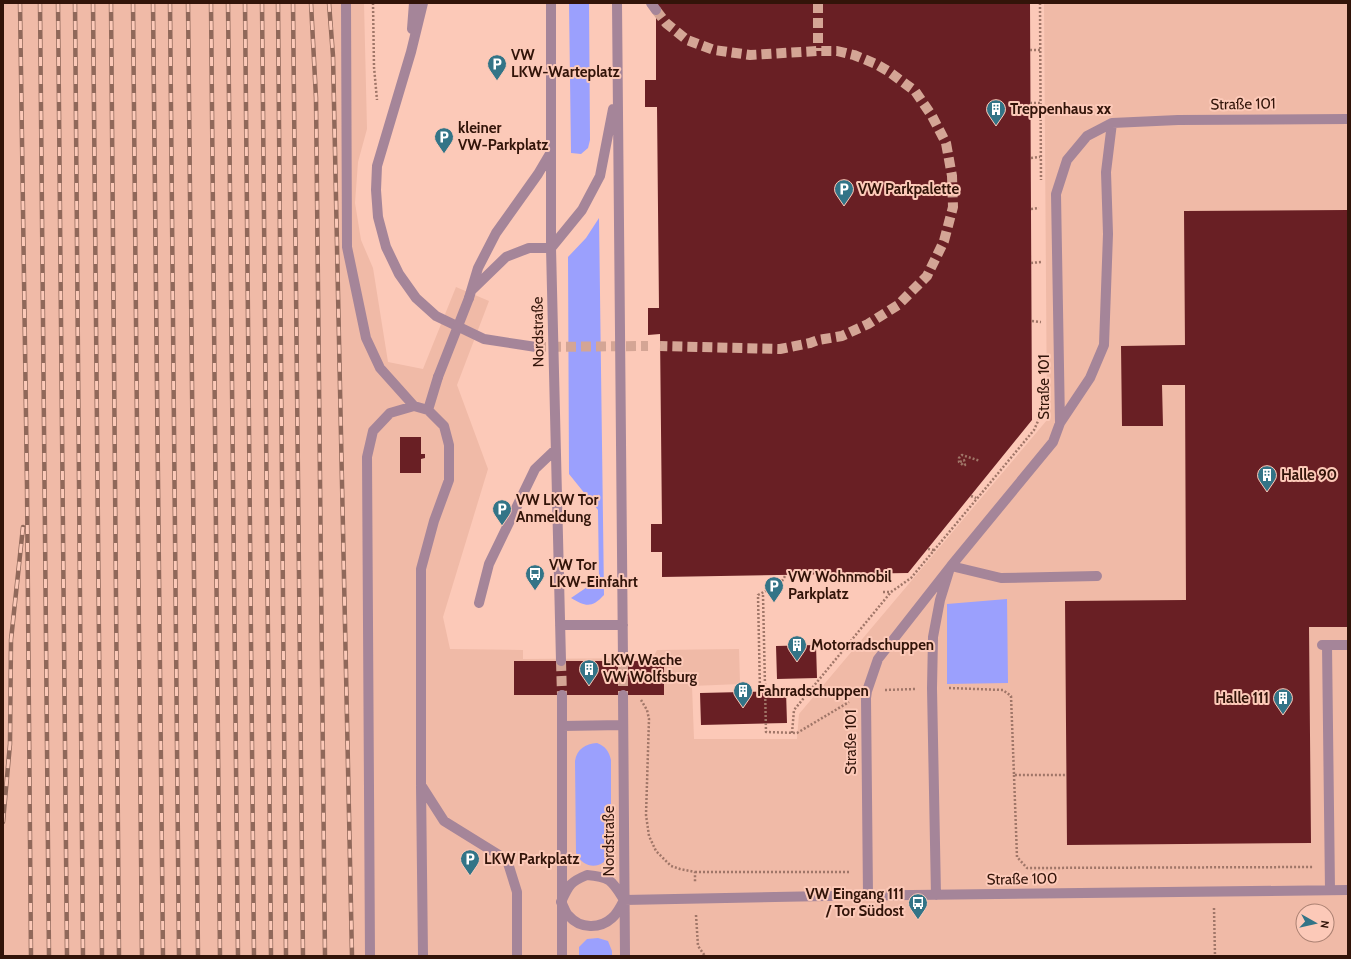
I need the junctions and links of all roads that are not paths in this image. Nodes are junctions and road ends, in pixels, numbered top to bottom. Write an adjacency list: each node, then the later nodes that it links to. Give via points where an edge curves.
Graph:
1 (346, 3): 14 (street, via 347,247 366,338 380,368)
2 (414, 3): 6 (street)
3 (423, 3): 6 (street)
4 (551, 3): 10 (street, Nordstraße)
5 (617, 3): 7 (street)
6 (411, 52): 13 (street, via 377,166 378,217 386,247 399,274 416,298 436,316 484,339)
7 (617, 89): 11 (street, via 600,176 582,210); 22 (street)
8 (1348, 119): 9 (street, Straße 101)
9 (1112, 122): 16 (street, via 1106,172 1108,234 1104,345 1090,378); 16 (street, Straße 101, via 1087,136 1067,160 1056,194)
10 (551, 152): 11 (street, Nordstraße); 12 (street, via 496,233 478,268)
11 (551, 248): 12 (street, via 529,248 506,257); 17 (street, Nordstraße)
12 (470, 294): 15 (street, bridge)
13 (536, 347)
14 (414, 406): 15 (street); 37 (street, via 390,412 373,431 367,458)
15 (428, 410): 30 (street, via 444,426 449,445 449,480 434,521 421,569)
16 (1060, 423): 18 (street, Straße 101, via 1053,442)
17 (556, 449): 20 (street, via 535,468 489,564); 21 (street, Nordstraße)
18 (951, 566): 19 (street, via 1001,578); 33 (street, via 940,600 933,637); 34 (street, Straße 101, via 878,659 867,691)
19 (1096, 576)
20 (479, 603)
21 (560, 625): 22 (street); 24 (street, Nordstraße)
22 (622, 625): 25 (street)
23 (1348, 645): 31 (street, via 1324,645)
24 (561, 661)
25 (624, 661)
26 (562, 695): 29 (street)
27 (624, 695): 28 (street, Nordstraße)
28 (623, 725): 29 (street); 35 (street, Nordstraße)
29 (562, 726): 36 (street)
30 (422, 785): 38 (street); 39 (street, via 444,821 507,860 517,892)
31 (1330, 890): 32 (street, Straße 100); 33 (street, Straße 100)
32 (1348, 890)
33 (936, 894): 34 (street, Straße 100)
34 (868, 895): 35 (street, Straße 100)
35 (624, 900): 36 (street, via 613,917 602,925 590,927 569,917); 36 (street, via 614,884 603,876 587,875 573,881); 41 (street, Nordstraße)
36 (561, 902): 40 (street)
37 (370, 956)
38 (423, 956)
39 (517, 956)
40 (562, 956)
41 (625, 956)

